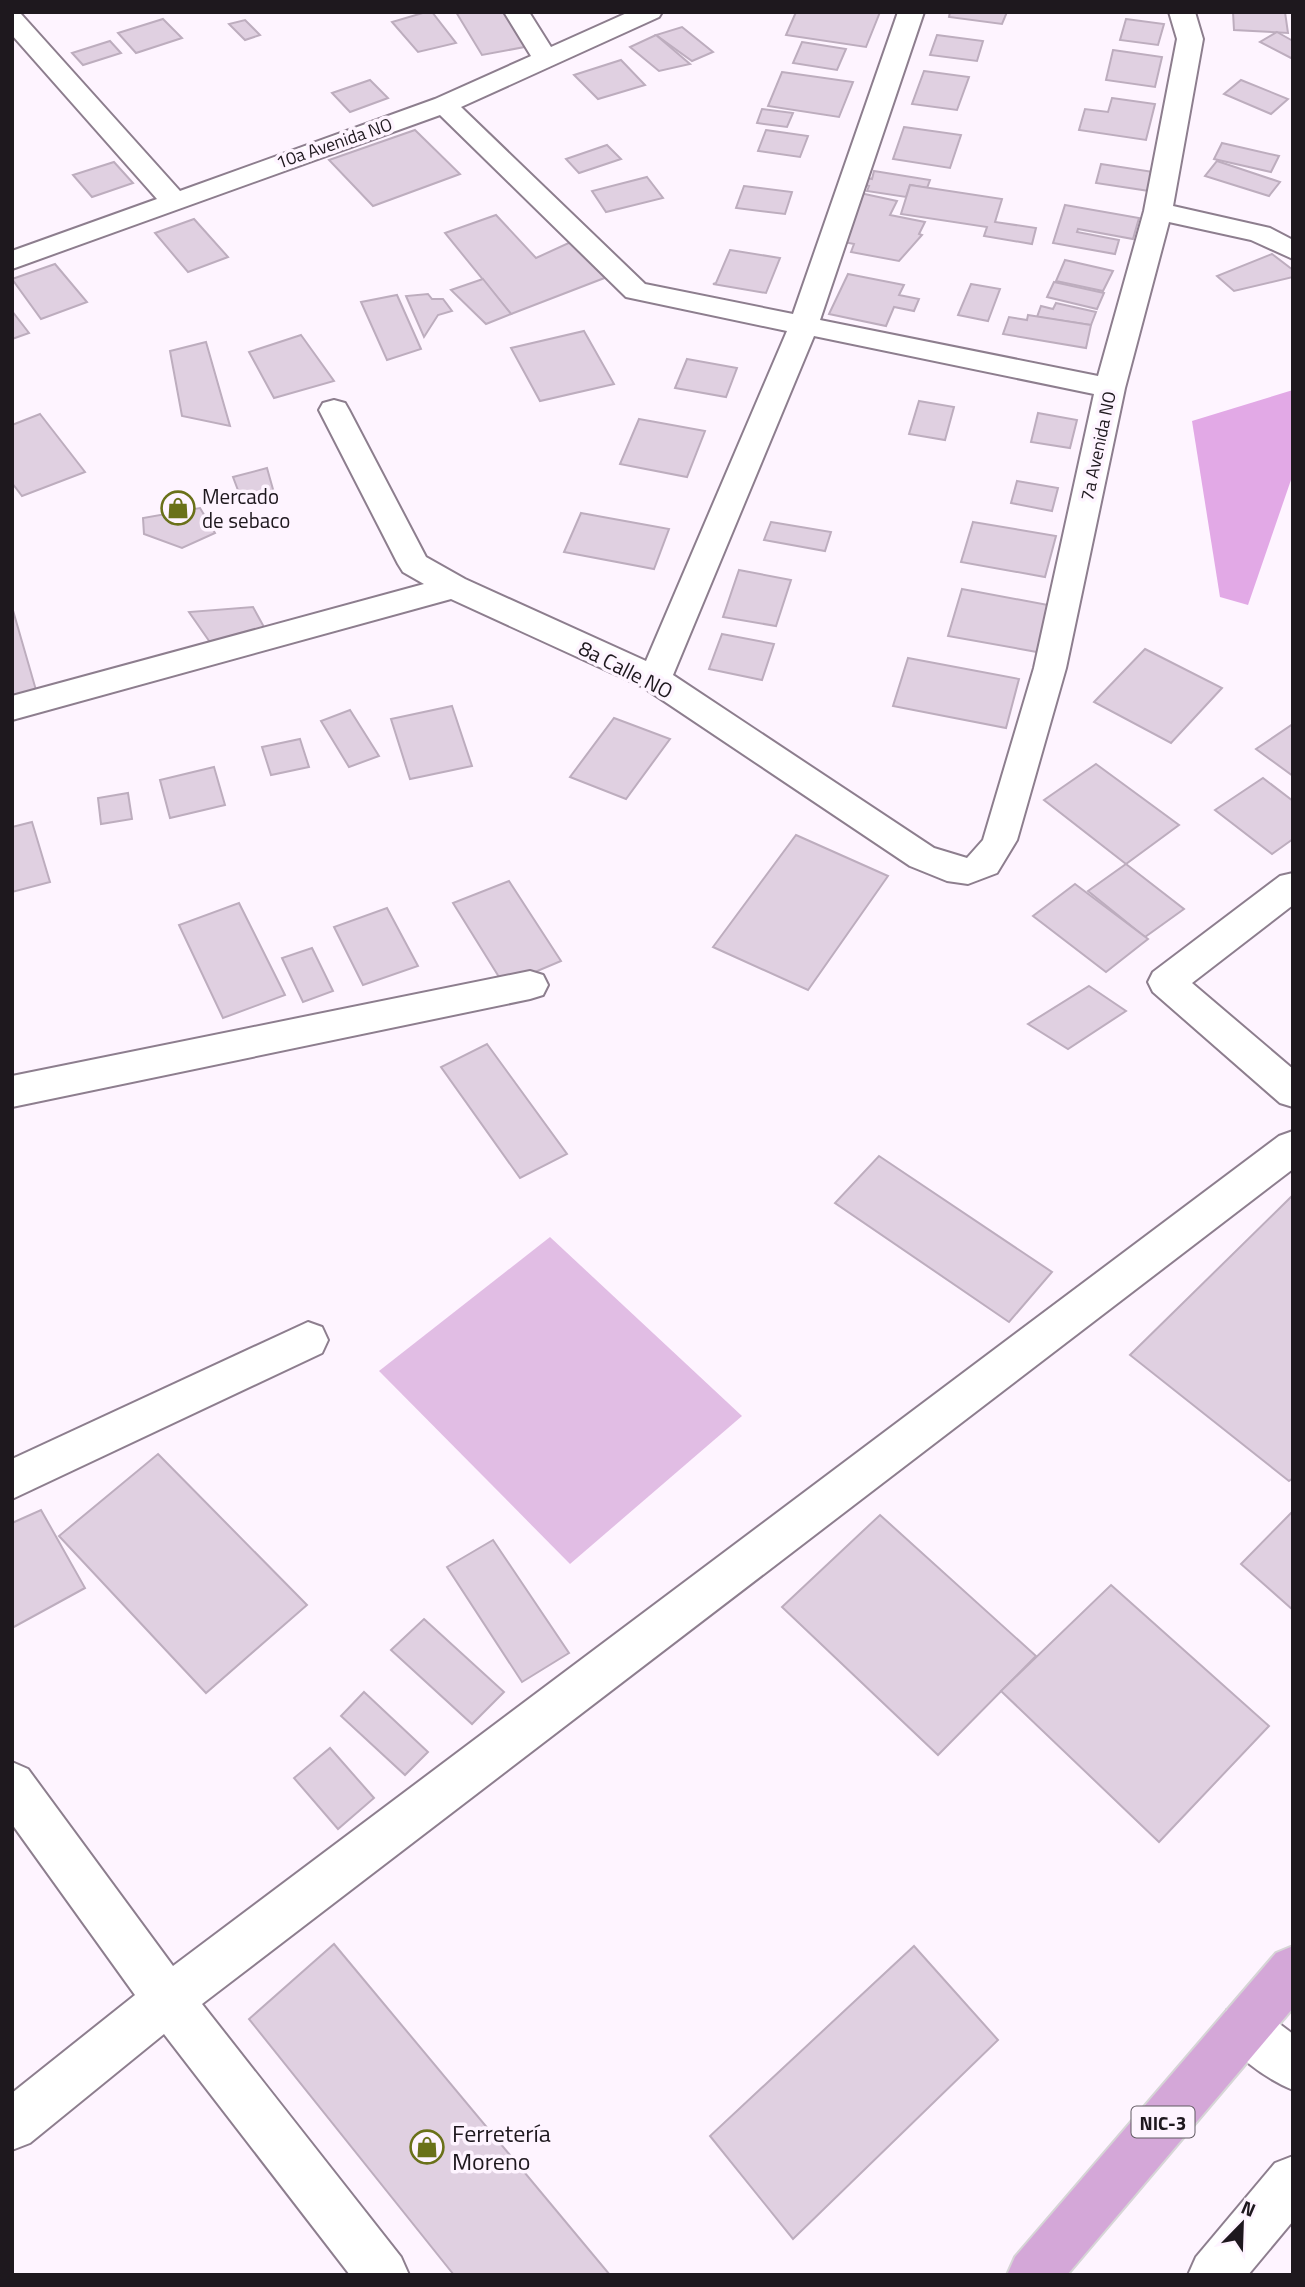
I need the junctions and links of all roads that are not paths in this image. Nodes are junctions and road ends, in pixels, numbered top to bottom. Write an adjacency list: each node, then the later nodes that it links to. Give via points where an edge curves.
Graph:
1 (516, 12): 6 (street)
2 (650, 12): 6 (street, 10a Avenida NO)
3 (911, 12): 12 (street)
4 (1182, 12): 9 (street, 7a Avenida NO, via 1190,38)
5 (12, 19): 8 (street)
6 (545, 59): 7 (street, 10a Avenida NO)
7 (444, 104): 8 (street, 10a Avenida NO); 12 (street, via 636,291)
8 (173, 201): 11 (street, 10a Avenida NO)
9 (1158, 211): 10 (street, via 1260,234); 13 (street, 7a Avenida NO)
10 (1293, 251)
11 (12, 261)
12 (803, 327): 13 (street); 16 (street)
13 (1110, 388): 18 (street, 7a Avenida NO, via 1050,668 1000,840 991,859)
14 (334, 410): 15 (street, 8a Calle NO, via 414,564)
15 (454, 587): 16 (street, 8a Calle NO); 17 (street)
16 (655, 679): 18 (street, 8a Calle NO, via 922,857 952,871)
17 (12, 708)
18 (978, 870)
19 (1293, 886): 22 (street, via 1166,982)
20 (530, 985): 21 (street)
21 (12, 1092)
22 (1293, 1092)
23 (1293, 1147): 28 (street)
24 (308, 1340): 25 (street)
25 (12, 1480)
26 (12, 1784): 28 (street)
27 (1293, 1970): 29 (main road, NIC-3)
28 (168, 2000): 31 (street); 33 (street)
29 (1244, 2027): 30 (street); 34 (main road, NIC-3)
30 (1293, 2065)
31 (12, 2124)
32 (1293, 2180): 35 (street)
33 (383, 2275)
34 (1033, 2275)
35 (1214, 2275)

